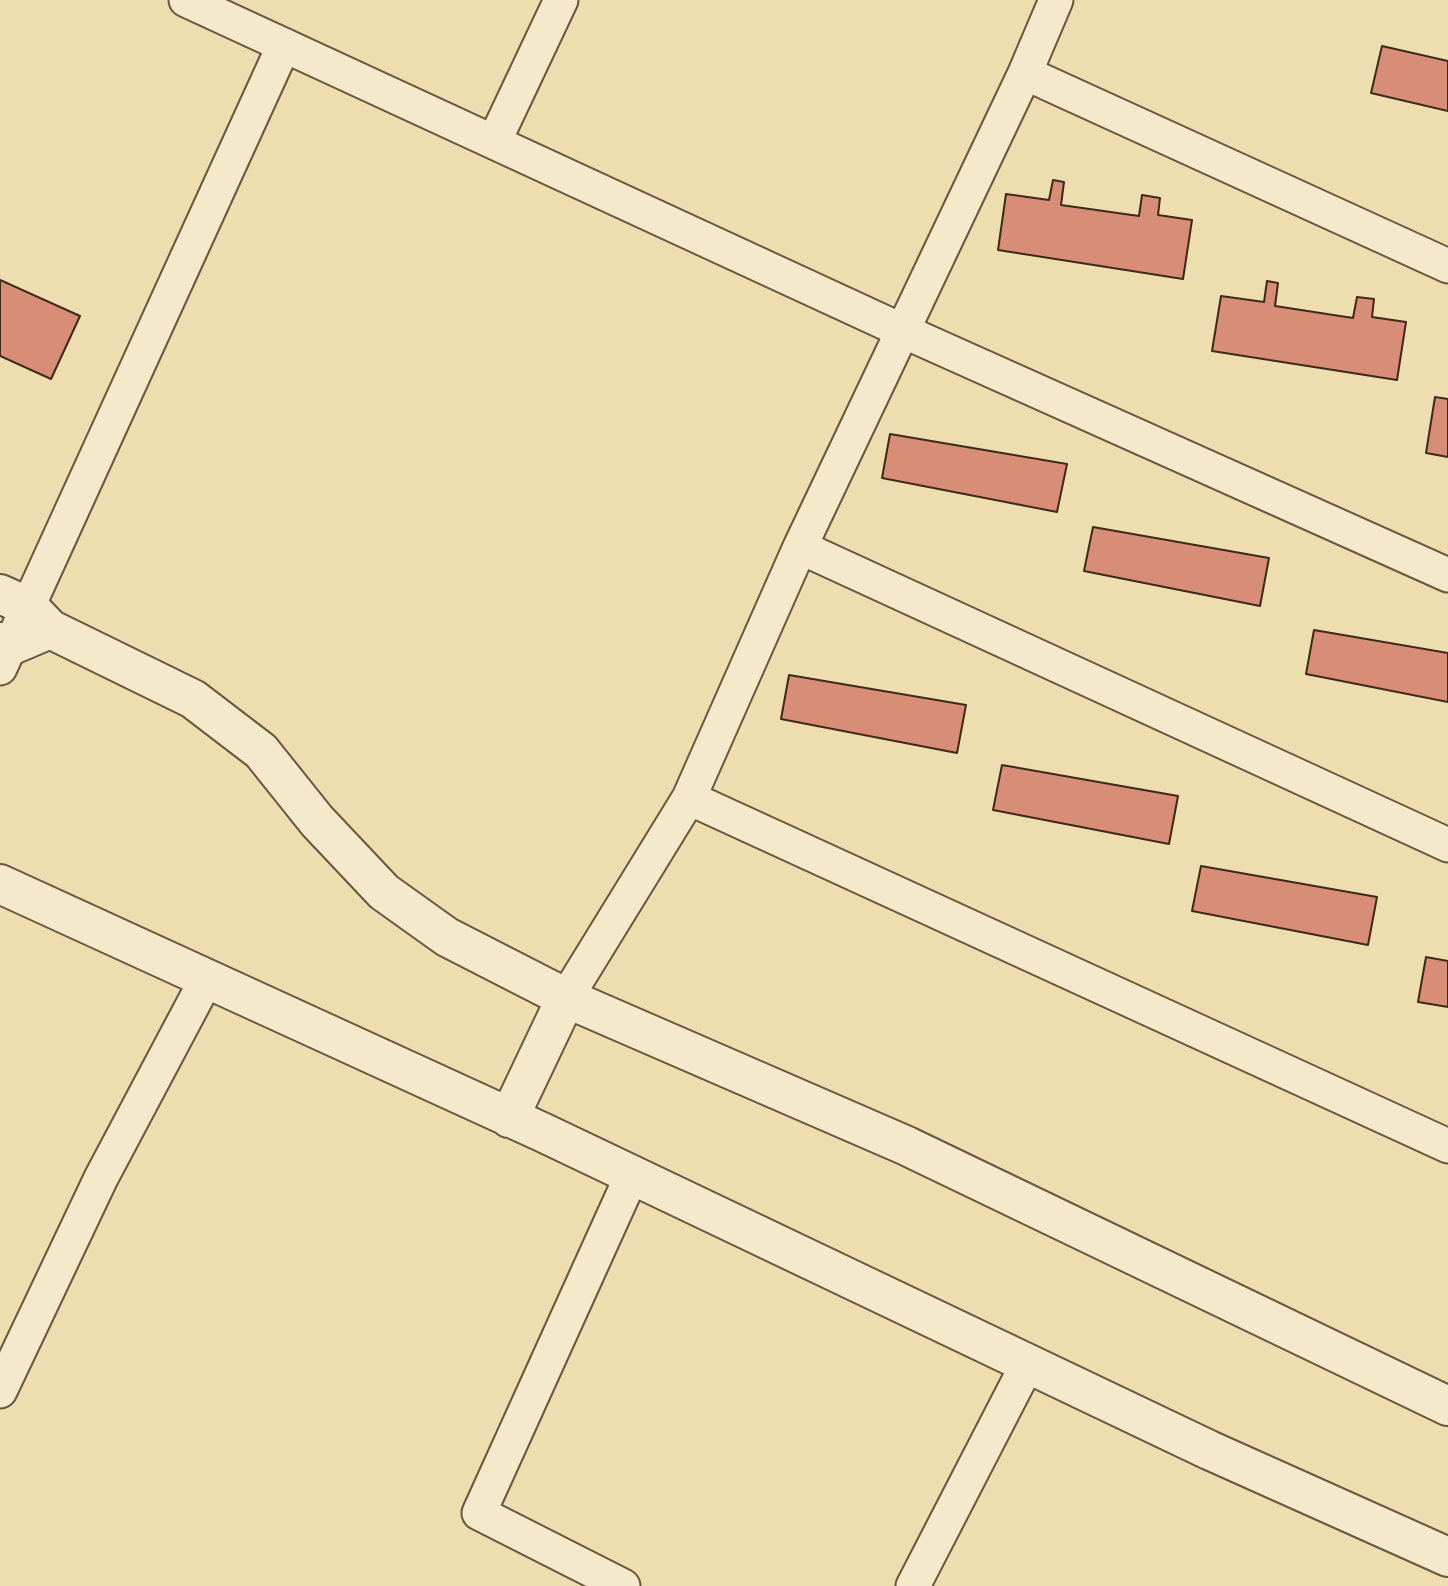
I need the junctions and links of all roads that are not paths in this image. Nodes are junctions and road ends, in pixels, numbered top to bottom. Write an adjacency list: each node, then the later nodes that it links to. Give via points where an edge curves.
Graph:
1 (186, 0): 4 (street)
2 (561, 0): 6 (street)
3 (1056, 0): 5 (street)
4 (284, 45): 6 (street); 11 (street)
5 (1025, 73): 7 (street); 8 (street)
6 (494, 142): 8 (street)
7 (1448, 266)
8 (903, 331): 9 (street); 10 (street)
9 (800, 547): 13 (street); 14 (street)
10 (1448, 575)
11 (26, 610): 12 (street); 17 (street, via 193,699 261,751 317,821 384,891 447,937)
12 (3, 652)
13 (689, 798): 17 (street); 19 (street)
14 (1448, 845)
15 (0, 884): 16 (street)
16 (206, 980): 18 (street); 22 (street, via 102,1178)
17 (566, 998): 18 (street); 23 (street, via 908,1146)
18 (509, 1118): 20 (street)
19 (1448, 1146)
20 (632, 1175): 21 (street); 25 (street, via 479,1513)
21 (1028, 1363): 24 (street); 26 (street)
22 (0, 1391)
23 (1448, 1406)
24 (1448, 1557)
25 (623, 1586)
26 (913, 1586)

